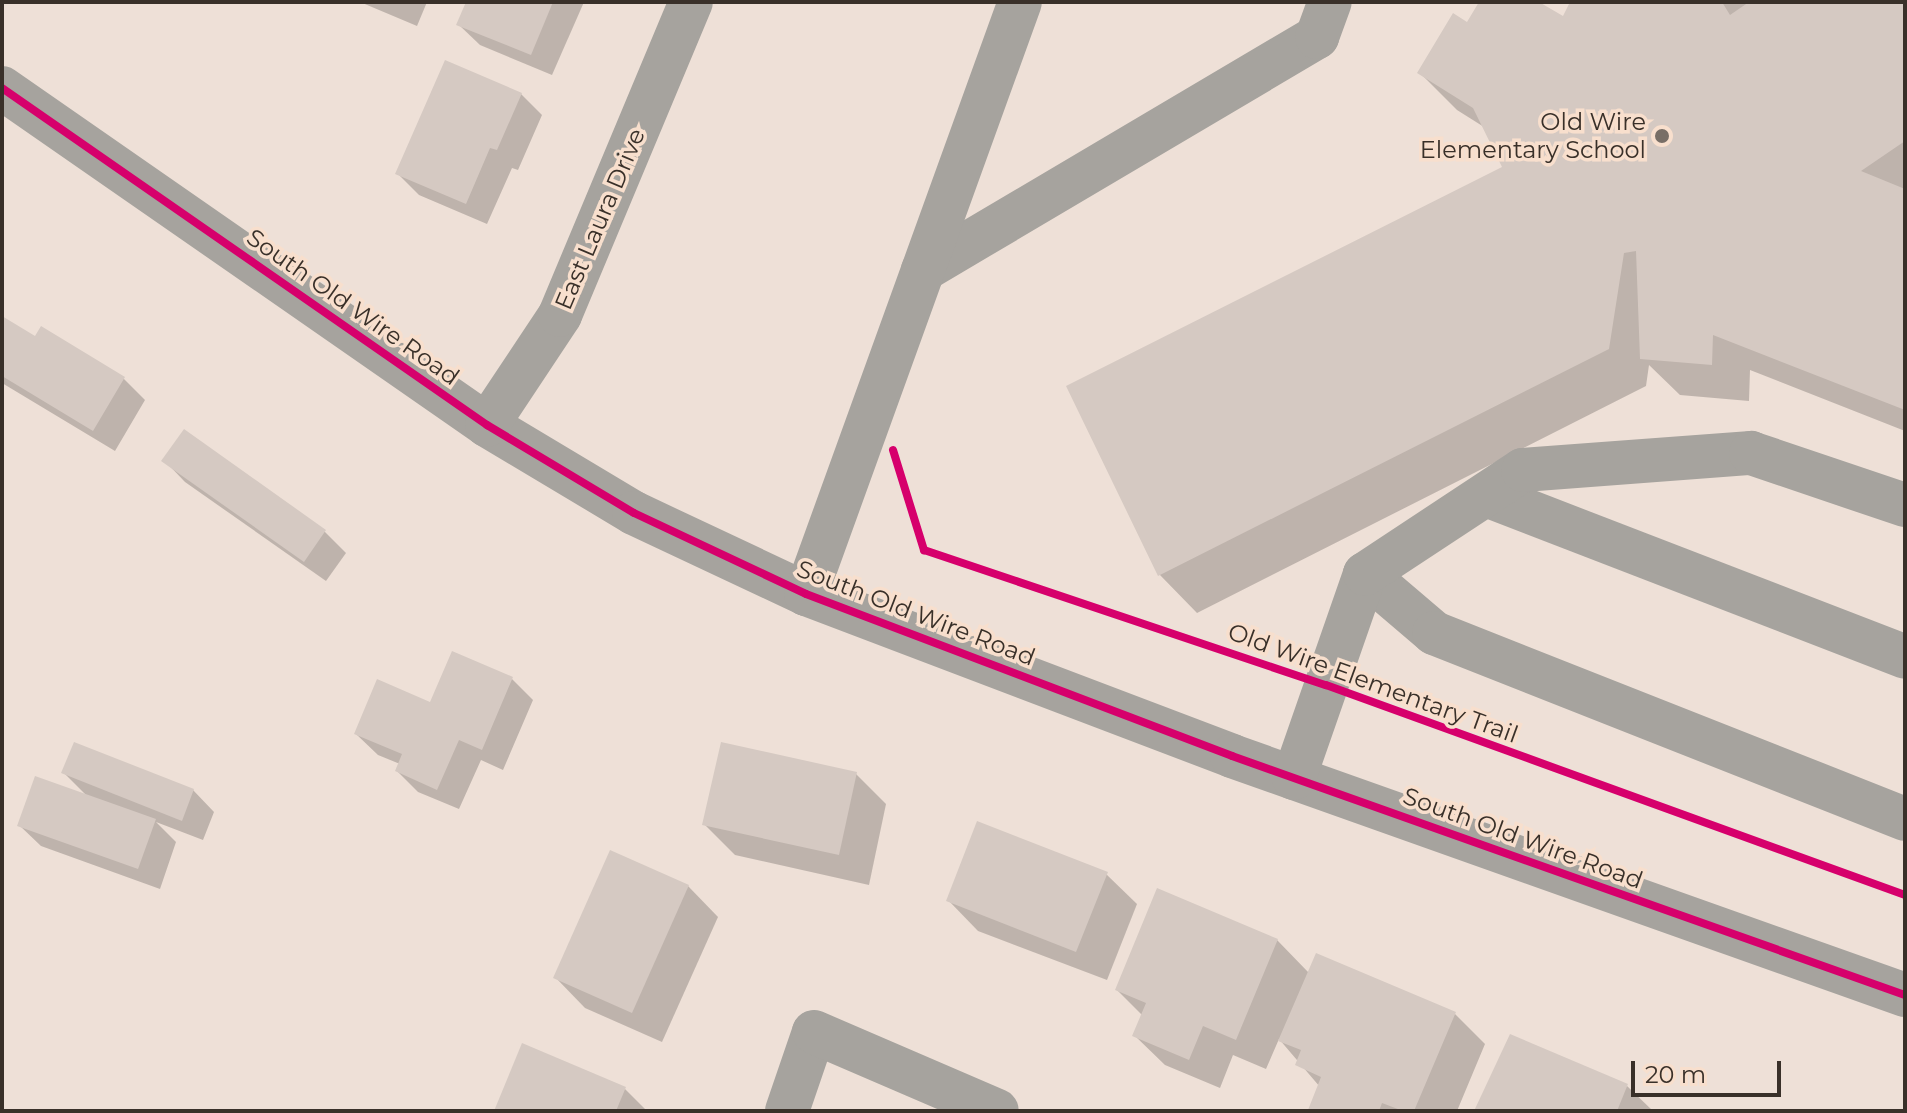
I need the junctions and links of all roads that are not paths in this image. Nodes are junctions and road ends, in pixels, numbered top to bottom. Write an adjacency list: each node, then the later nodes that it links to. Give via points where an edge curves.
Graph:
1 (691, 2): 6 (street, East Laura Drive, via 560,315)
2 (1020, 2): 5 (street)
3 (1330, 2): 5 (street, via 1317,37)
4 (2, 88): 6 (street, South Old Wire Road)
5 (923, 270): 10 (street)
6 (487, 425): 10 (street, South Old Wire Road, via 634,513)
7 (1486, 495): 8 (street, via 1523,470 1751,453); 9 (street); 11 (street)
8 (1905, 505)
9 (1365, 574): 12 (street); 13 (street, via 1434,633)
10 (806, 594): 12 (street, South Old Wire Road)
11 (1905, 657)
12 (1294, 778): 14 (street, South Old Wire Road)
13 (1905, 819)
14 (1905, 995)
15 (787, 1111): 16 (street, via 814,1032)
16 (997, 1111)

